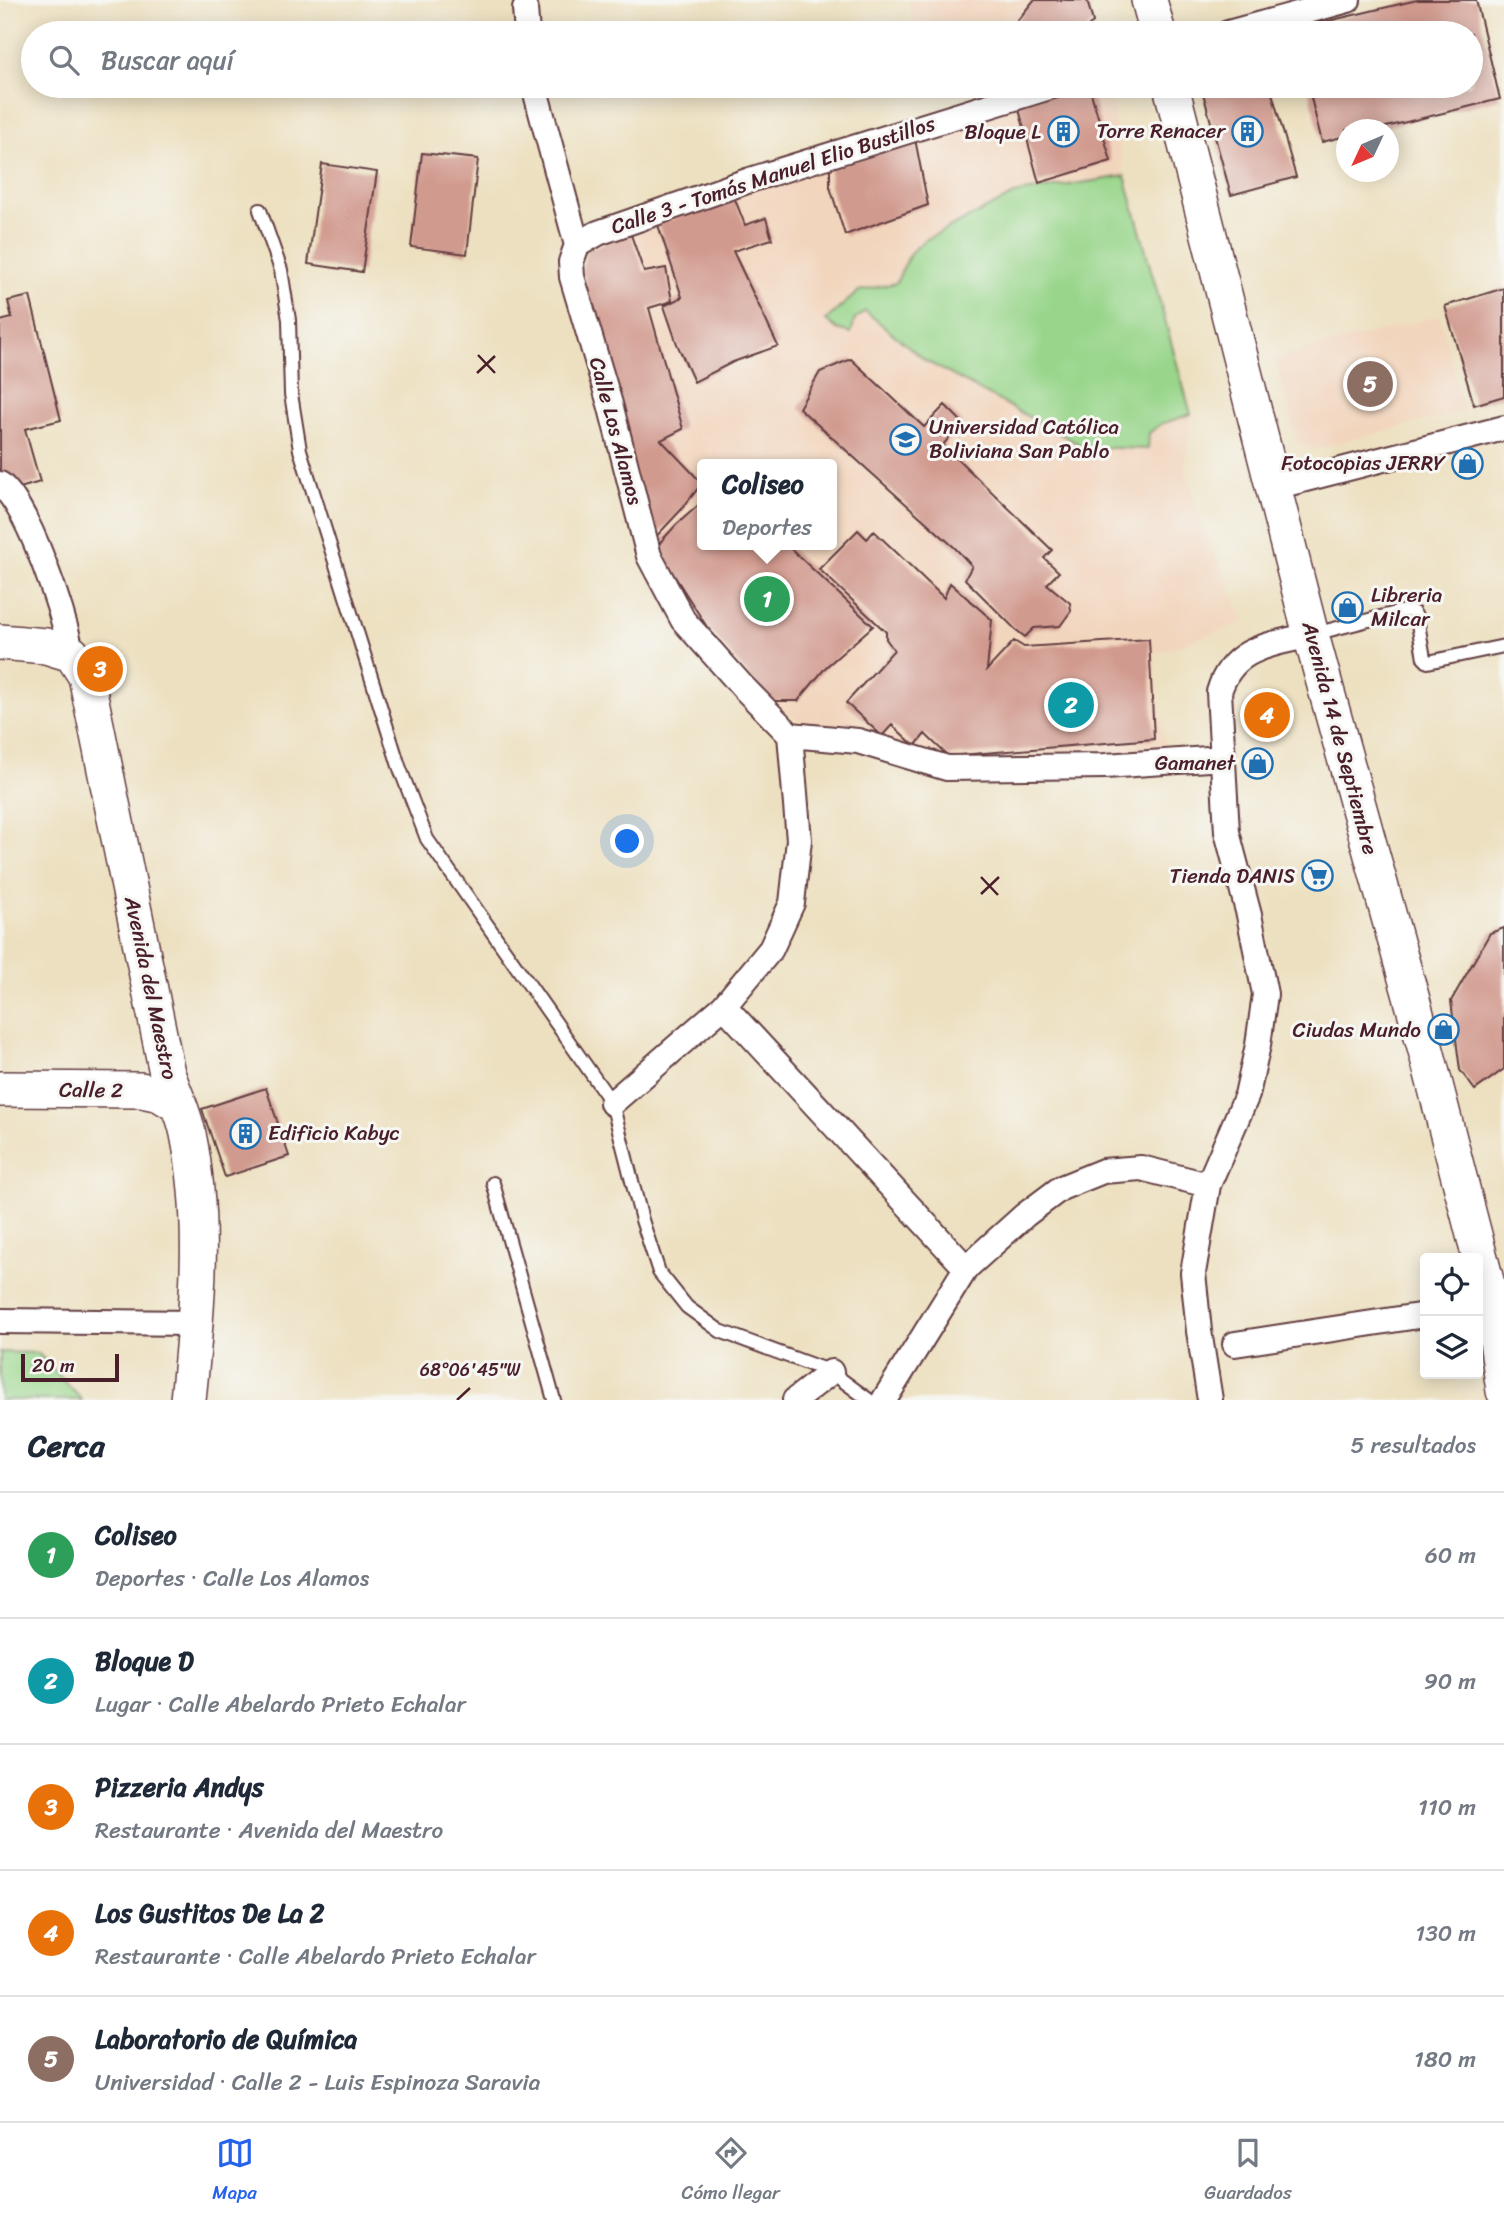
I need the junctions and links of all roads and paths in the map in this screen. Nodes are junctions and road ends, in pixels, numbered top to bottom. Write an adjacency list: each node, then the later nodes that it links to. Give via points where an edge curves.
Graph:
1 (1149, 0): 3 (main road)
2 (1348, 0): 4 (street)
3 (1155, 21)
4 (1272, 21)
5 (537, 98): 9 (street, Calle Los Alamos)
6 (1013, 98): 9 (street, Calle 3 - Tomás Manuel Elio Bustillos, via 750,180 598,233)
7 (1174, 98): 12 (main road, Avenida 14 de Septiembre)
8 (260, 210): 21 (lane, via 281,270 300,450 427,839)
9 (577, 245): 17 (street, Calle Los Alamos, via 572,277 649,556 683,620)
10 (1504, 428): 12 (street)
11 (0, 484): 16 (street, via 21,508 64,619)
12 (1275, 487): 13 (main road, Avenida 14 de Septiembre)
13 (1311, 635): 15 (lane, via 1408,610 1415,613 1424,658 1429,662); 18 (street, via 1252,651 1224,675 1219,692); 26 (main road, Avenida 14 de Septiembre, via 1423,1041)
14 (0, 642): 16 (main road, via 46,646)
15 (1504, 646)
16 (72, 654): 22 (main road, Avenida del Maestro, via 86,676 167,1073)
17 (790, 734): 18 (street, via 858,740 947,768 1105,766); 19 (street, via 799,840 792,903 771,950)
18 (1223, 758): 24 (street, via 1227,832 1265,994 1247,1095)
19 (724, 1006): 21 (street); 25 (street)
20 (0, 1089): 22 (main road, Calle 2, via 141,1090)
21 (612, 1103): 31 (lane, via 659,1272 687,1307 720,1331)
22 (178, 1105): 29 (main road, Avenida del Maestro, via 188,1132 199,1219)
23 (493, 1183): 34 (lane)
24 (1208, 1185): 25 (street, via 1141,1168 1103,1171 1061,1188); 38 (street, via 1193,1273)
25 (966, 1268): 37 (street)
26 (1485, 1305): 32 (main road, Avenida 14 de Septiembre)
27 (1420, 1316): 30 (street)
28 (0, 1321): 29 (street)
29 (195, 1322): 33 (main road, Avenida del Maestro)
30 (1235, 1344)
31 (831, 1372): 35 (street); 36 (lane)
32 (1504, 1391)
33 (188, 1400)
34 (554, 1400)
35 (795, 1400)
36 (869, 1400)
37 (884, 1400)
38 (1210, 1400)

